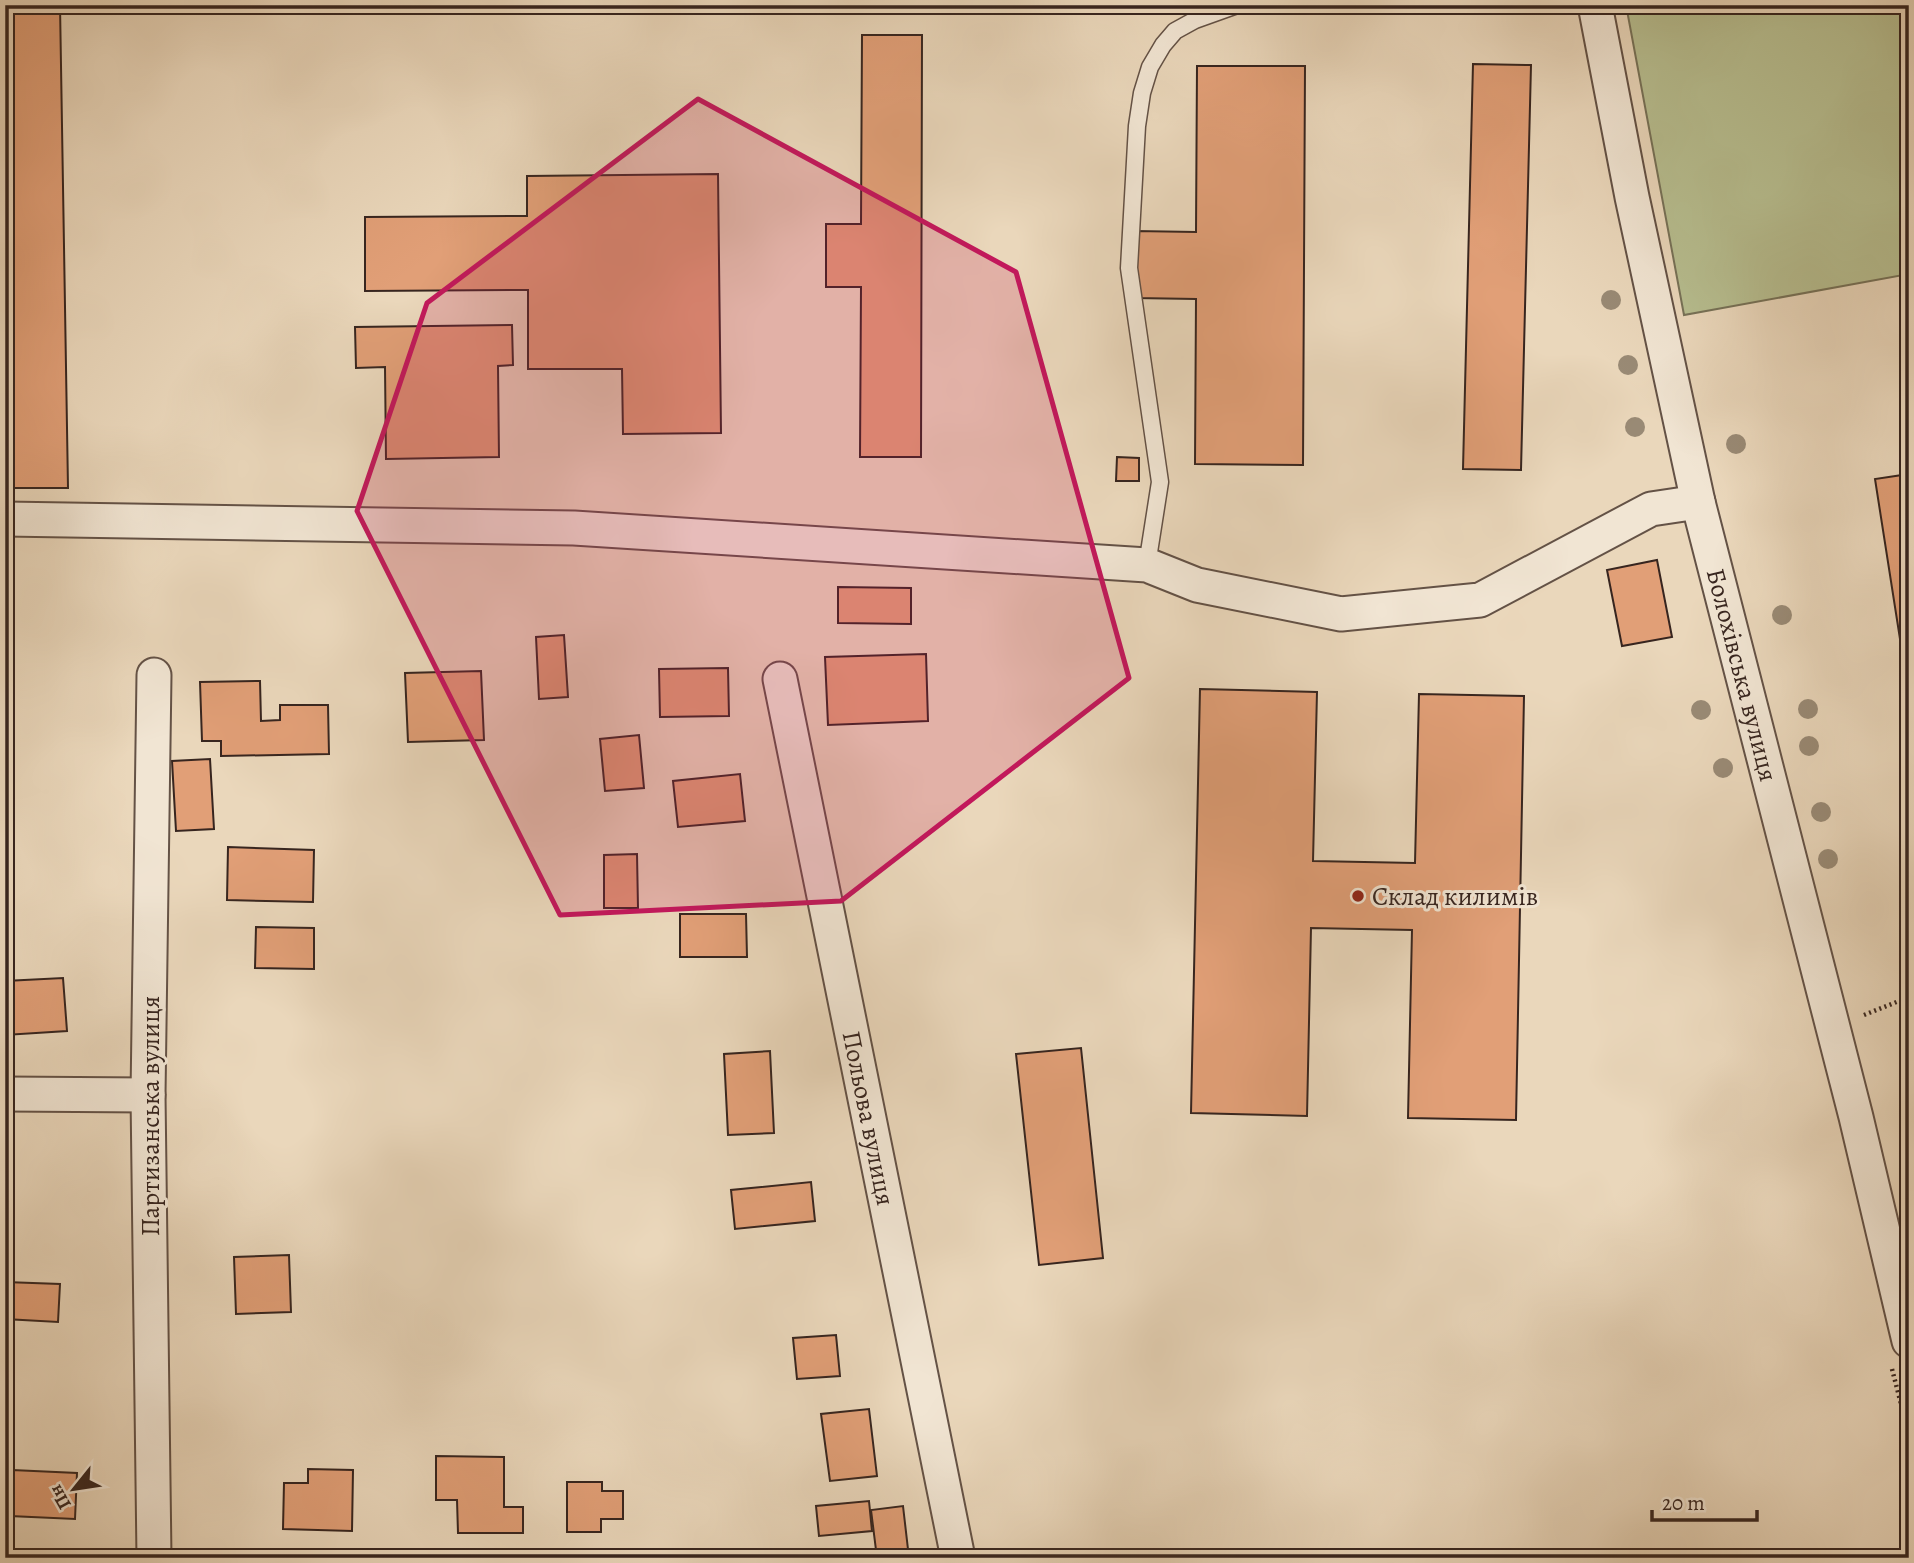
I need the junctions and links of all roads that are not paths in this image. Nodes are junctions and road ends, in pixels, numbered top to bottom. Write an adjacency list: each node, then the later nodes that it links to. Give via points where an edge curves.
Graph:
1 (1237, 5): 5 (lane, via 1195,20 1175,31 1163,45 1150,67 1136,126 1129,268 1160,482)
2 (1595, 5): 3 (street, Болохівська вулиця)
3 (1698, 502): 5 (street, via 1651,509 1480,600 1341,614 1197,585); 10 (street, Болохівська вулиця)
4 (5, 519): 5 (street, via 574,528)
5 (1147, 565)
6 (155, 675): 9 (street, Партизанська вулиця)
7 (780, 679): 12 (street, Польова вулиця)
8 (5, 1094): 9 (street)
9 (148, 1095): 11 (street, Партизанська вулиця)
10 (1909, 1340)
11 (154, 1558)
12 (958, 1558)

